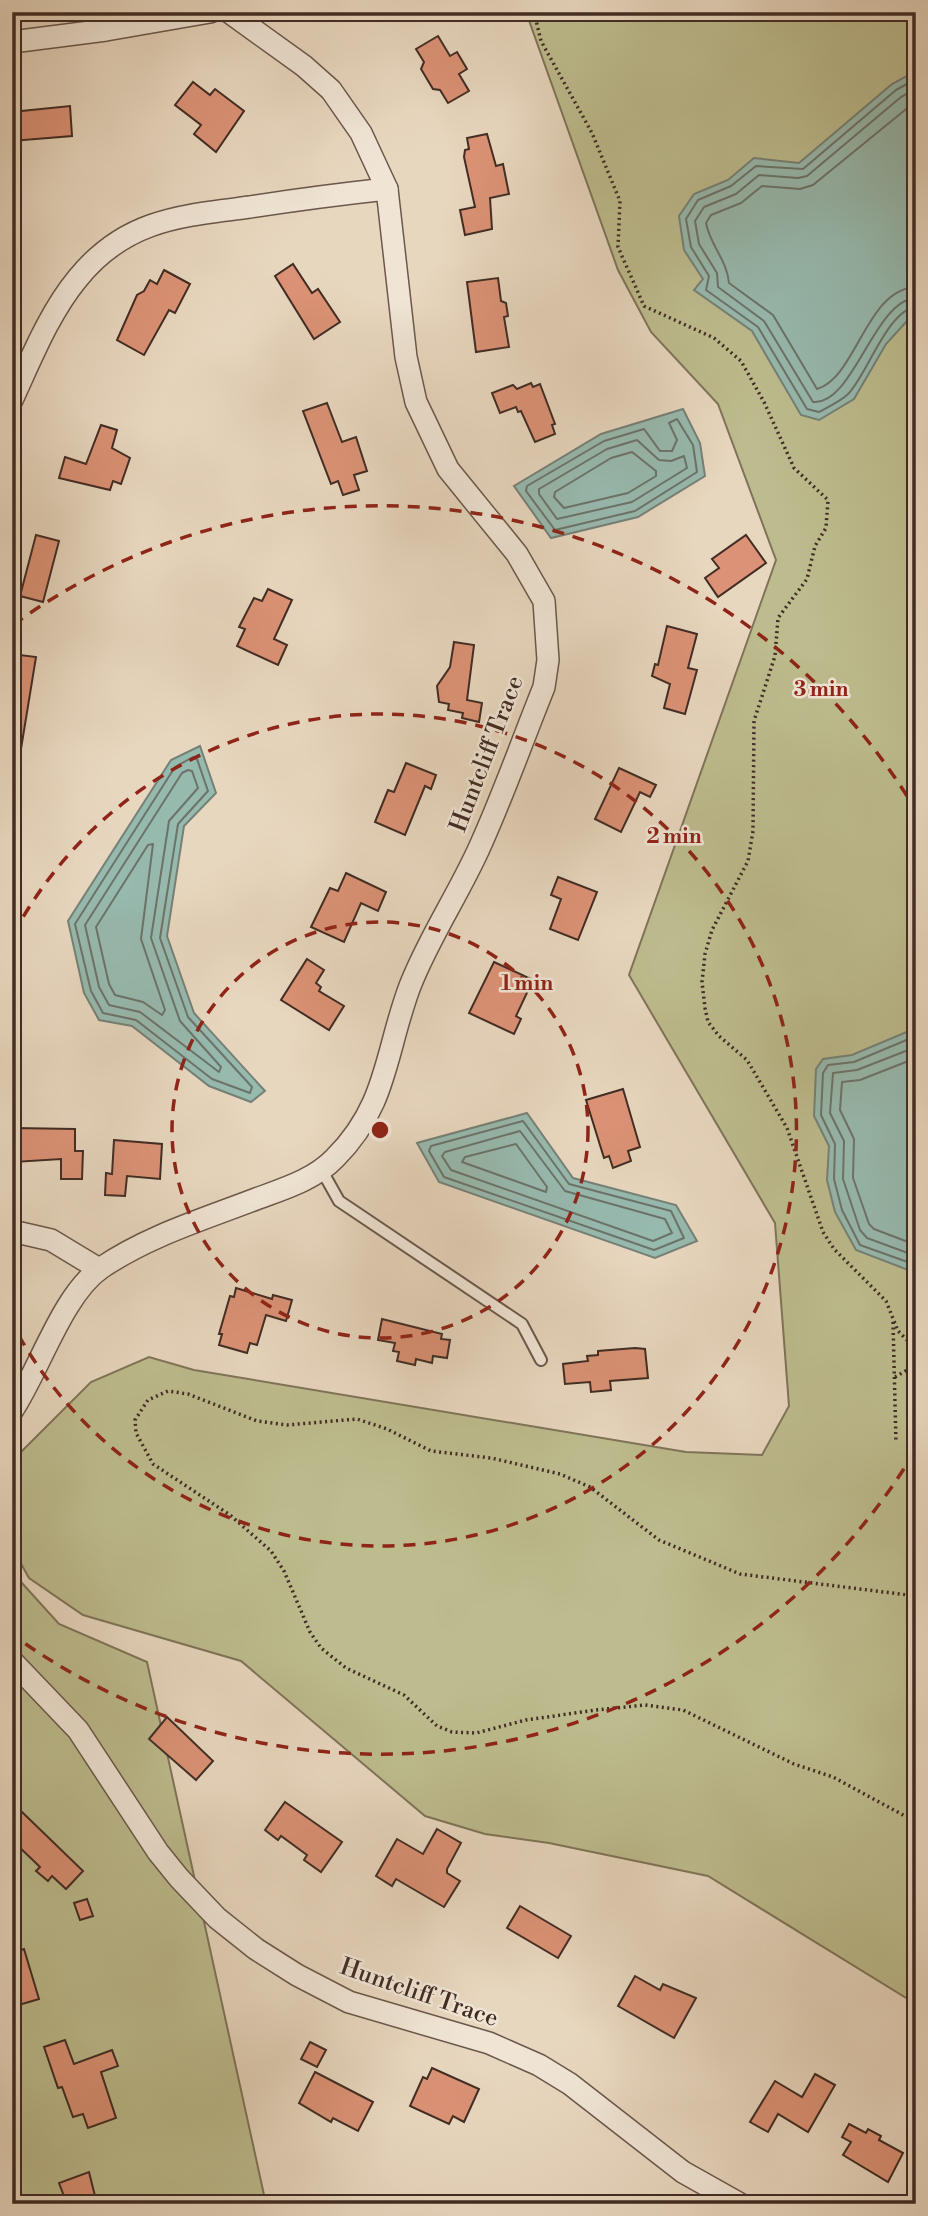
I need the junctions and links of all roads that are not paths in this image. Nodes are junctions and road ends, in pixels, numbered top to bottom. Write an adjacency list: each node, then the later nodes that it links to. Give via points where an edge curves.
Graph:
1 (210, 12): 3 (street)
2 (229, 12): 4 (street, Huntcliff Trace, via 331,90 356,123)
3 (12, 42)
4 (387, 189): 5 (street, via 192,212 146,226 105,251 79,276 52,318); 6 (street, Huntcliff Trace, via 406,357 416,402 448,469 517,554 544,601 548,660 544,687 481,845 411,984 393,1034 380,1093 357,1135)
5 (12, 400)
6 (321, 1169): 8 (street, Huntcliff Trace, via 302,1182 158,1237); 9 (lane, via 339,1201 522,1324)
7 (12, 1231): 8 (street, via 51,1240)
8 (99, 1269): 10 (street, Huntcliff Trace, via 59,1324)
9 (541, 1360)
10 (12, 1411)
11 (12, 1661): 12 (street, Huntcliff Trace, via 78,1730 179,1878 256,1949 349,2002 489,2043 539,2065 683,2172)
12 (740, 2204)

